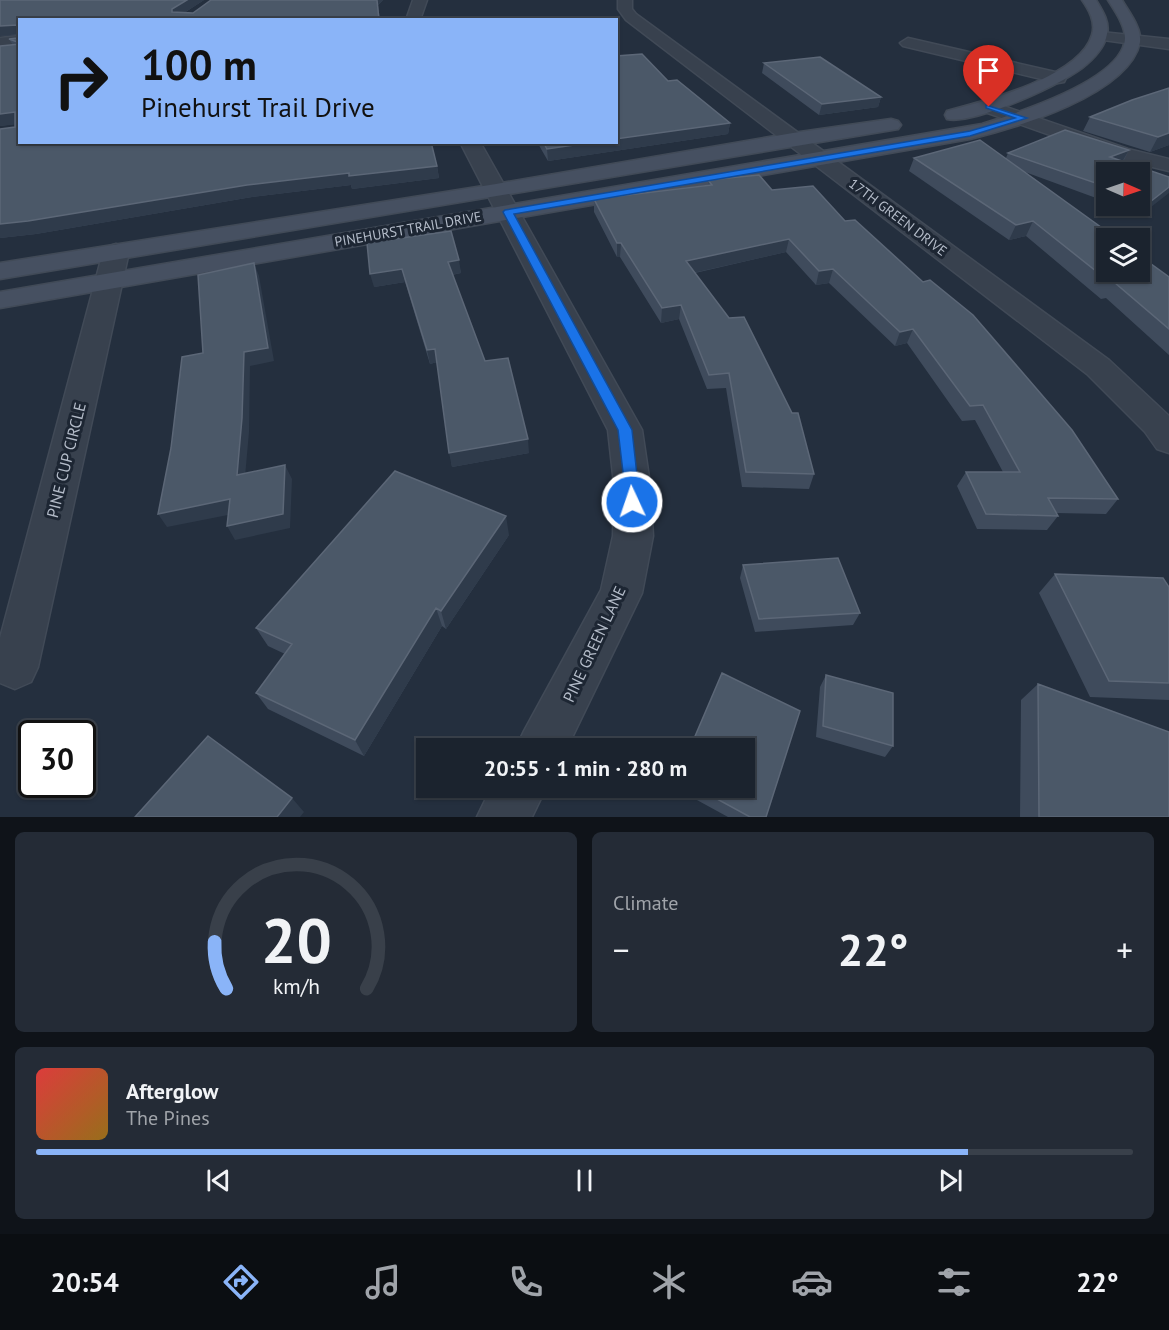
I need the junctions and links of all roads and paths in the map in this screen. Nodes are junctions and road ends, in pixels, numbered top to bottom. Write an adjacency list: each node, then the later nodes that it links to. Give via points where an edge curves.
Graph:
1 (420, 0): 5 (street)
2 (625, 0): 15 (street, 17TH GREEN DRIVE, via 631,17)
3 (1089, 0): 6 (street, via 1100,16)
4 (1115, 0): 7 (street)
5 (414, 18)
6 (1101, 36): 7 (street); 12 (street, PINEHURST TRAIL DRIVE, via 1090,54)
7 (1133, 40): 11 (street); 14 (street, PINEHURST TRAIL DRIVE, via 1126,57 1094,86)
8 (18, 41): 9 (street)
9 (0, 43)
10 (908, 43): 12 (street)
11 (1169, 44)
12 (1058, 78): 13 (street, PINEHURST TRAIL DRIVE)
13 (989, 107): 14 (street); 15 (street, PINEHURST TRAIL DRIVE)
14 (1023, 118): 17 (street, PINEHURST TRAIL DRIVE, via 970,133); 18 (street, via 1122,154)
15 (793, 139): 17 (street, 17TH GREEN DRIVE); 19 (street, PINEHURST TRAIL DRIVE)
16 (471, 144): 19 (street, PINE GREEN LANE)
17 (821, 159): 19 (street, PINEHURST TRAIL DRIVE); 23 (street, 17TH GREEN DRIVE, via 1098,367)
18 (1169, 165)
19 (502, 201): 20 (street, PINEHURST TRAIL DRIVE); 25 (street, PINE GREEN LANE, via 625,430 632,484 633,536 621,593)
20 (112, 266): 21 (street, PINEHURST TRAIL DRIVE); 22 (street, PINEHURST TRAIL DRIVE); 24 (street, PINE CUP CIRCLE)
21 (0, 271)
22 (0, 300)
23 (1165, 429)
24 (15, 668)
25 (547, 738)
26 (514, 798): 27 (street)
27 (503, 817)

